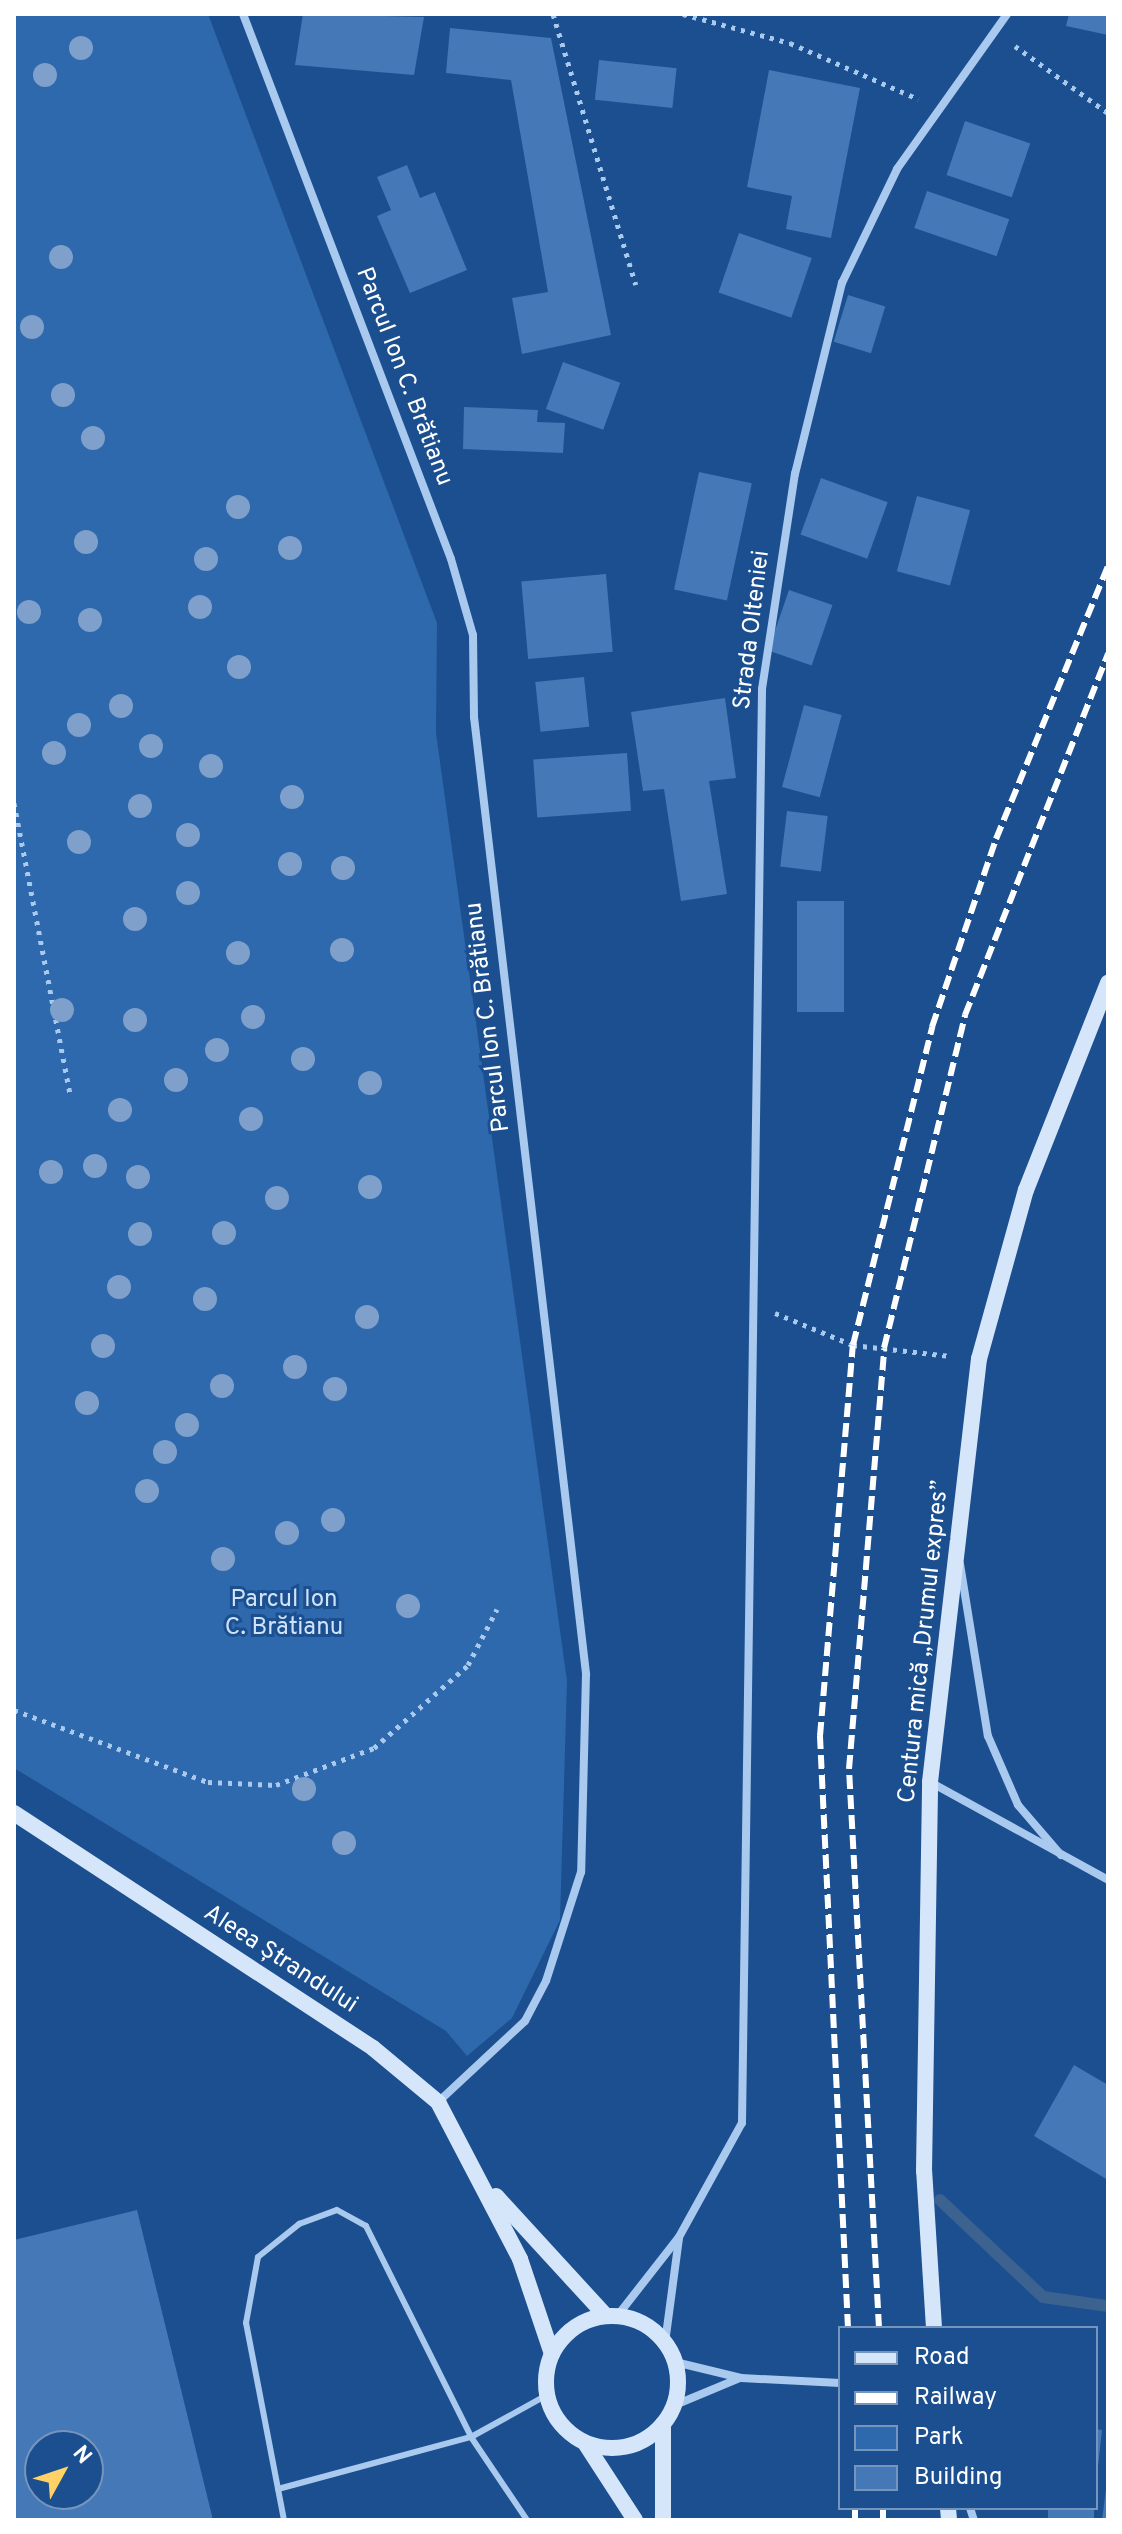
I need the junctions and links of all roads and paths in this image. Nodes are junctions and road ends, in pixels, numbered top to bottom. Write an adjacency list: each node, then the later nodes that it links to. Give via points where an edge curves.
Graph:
1 (243, 14): 21 (street, Parcul Ion C. Brătianu, via 451,559 473,635 474,717 586,1674 581,1872 546,1981 525,2021)
2 (553, 14): 8 (path)
3 (683, 14): 6 (path, via 790,43)
4 (1007, 14): 5 (street, Strada Olteniei)
5 (996, 34): 6 (street, Strada Olteniei); 7 (path)
6 (940, 110): 12 (street, Strada Olteniei, via 897,169 842,283 795,474 762,689)
7 (1108, 113)
8 (636, 285)
9 (14, 803): 11 (path)
10 (1108, 983): 13 (street, Centura mică „Drumul expres”, via 1026,1190)
11 (70, 1093)
12 (757, 1305): 13 (path, via 853,1345); 23 (street, Strada Olteniei, via 742,2123)
13 (979, 1359): 14 (street, Centura mică „Drumul expres”)
14 (960, 1560): 17 (street, Centura mică „Drumul expres”); 19 (street, via 988,1736 1018,1805)
15 (497, 1609): 16 (path, via 468,1665 374,1748 276,1785 208,1782)
16 (14, 1710)
17 (930, 1782): 19 (street); 25 (street, Centura mică „Drumul expres”, via 924,2171)
18 (14, 1813): 21 (street, Aleea Ștrandului, via 373,2048)
19 (1061, 1855): 20 (street)
20 (1108, 1880)
21 (438, 2102): 22 (street, Aleea Ștrandului)
22 (484, 2183): 24 (street, Aleea Ștrandului); 27 (street, Aleea Ștrandului)
23 (679, 2237): 24 (street); 26 (street)
24 (611, 2314): 26 (street); 27 (street, via 563,2337)
25 (934, 2326)
26 (665, 2343): 28 (street)
27 (552, 2354): 31 (street)
28 (675, 2362): 29 (street); 32 (street)
29 (741, 2378): 30 (street); 32 (street)
30 (838, 2383)
31 (547, 2395): 34 (lane); 35 (street, via 561,2423)
32 (675, 2405): 33 (street)
33 (663, 2424): 35 (street, via 625,2448); 40 (street)
34 (471, 2437): 36 (lane); 36 (lane, via 366,2226 337,2210 299,2224 258,2257 246,2323); 38 (lane)
35 (585, 2443): 39 (street)
36 (278, 2489): 37 (lane)
37 (284, 2520)
38 (527, 2520)
39 (635, 2520)
40 (663, 2520)

